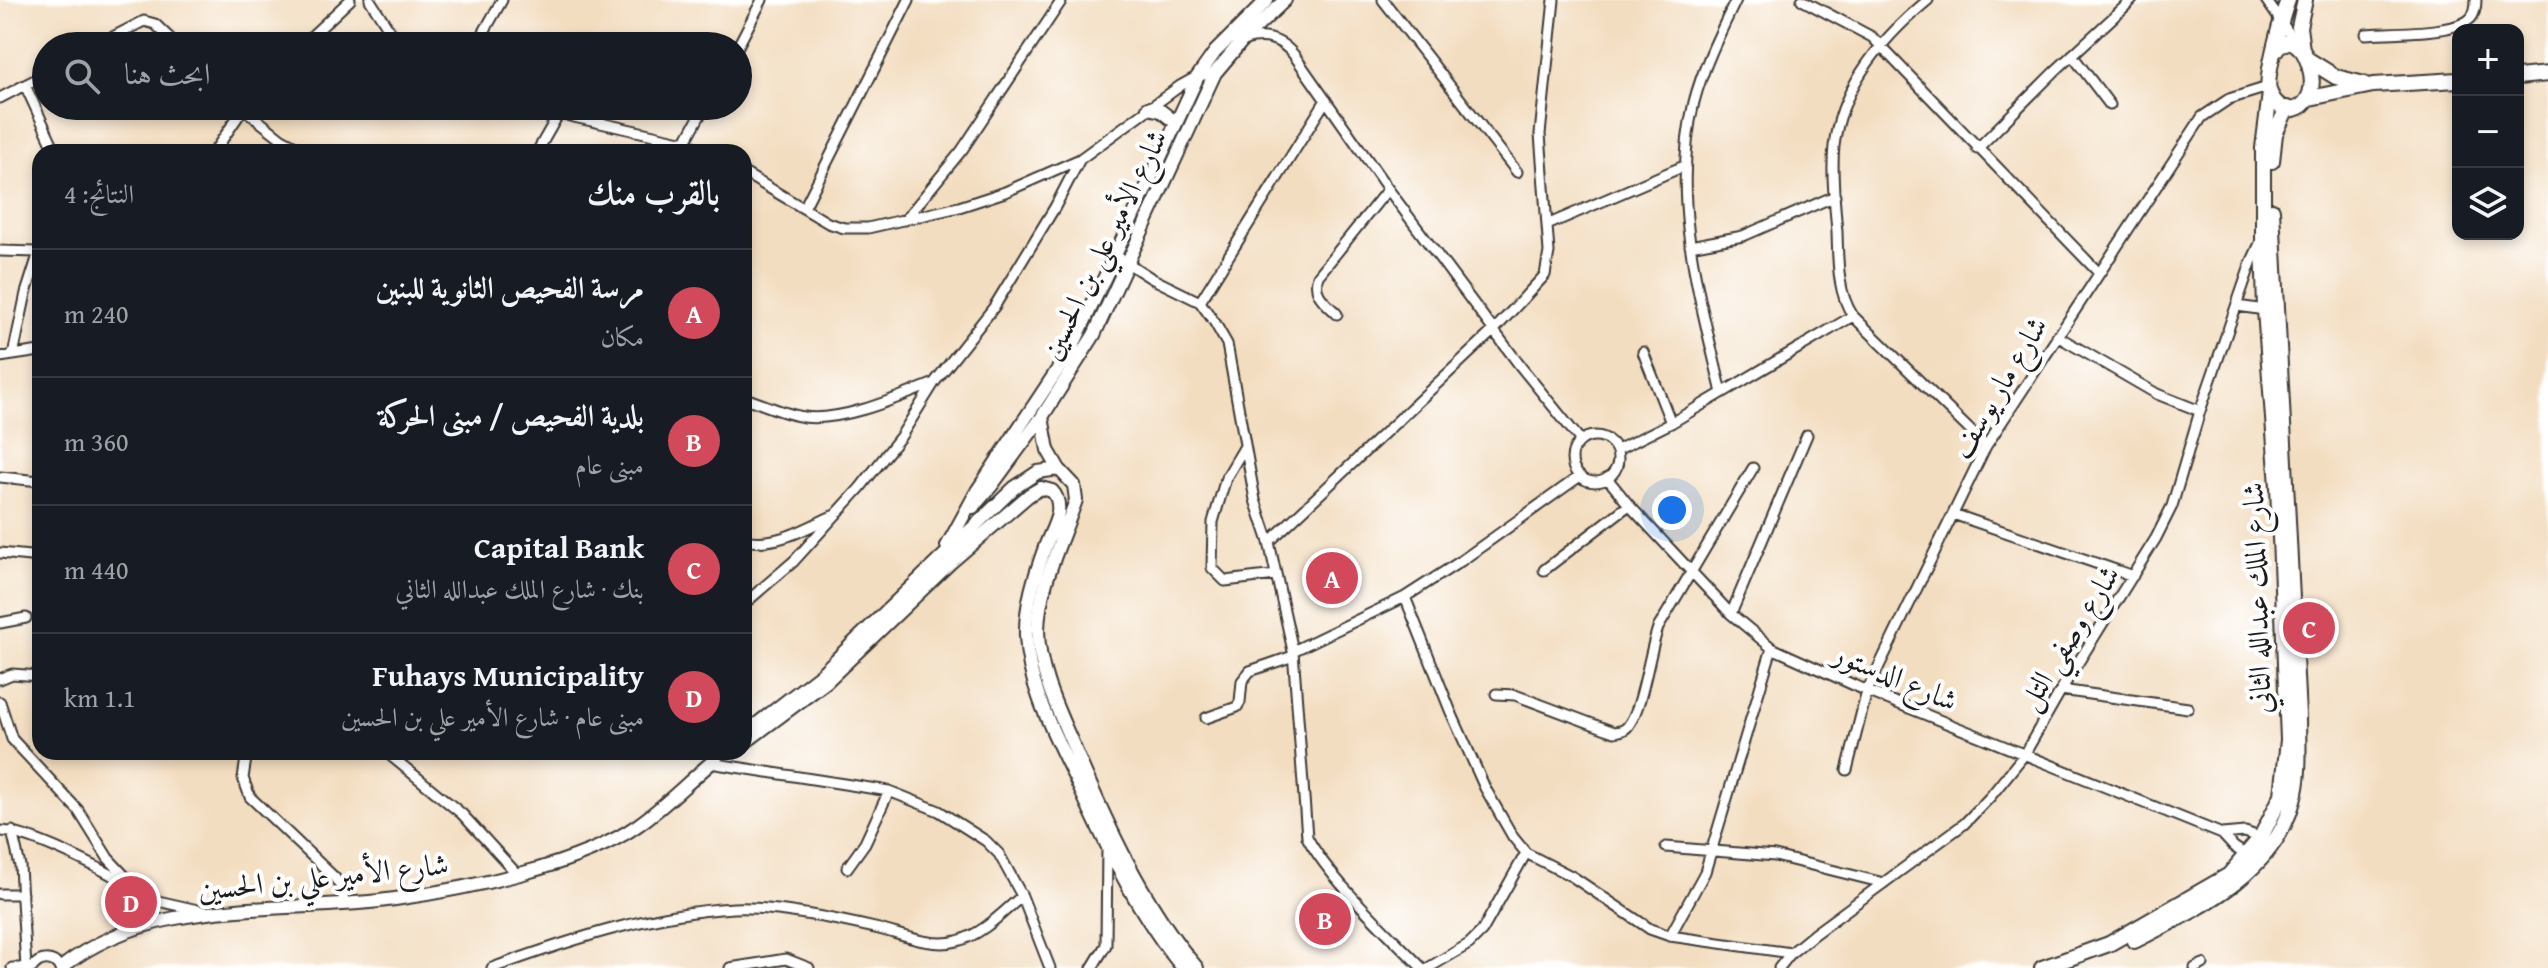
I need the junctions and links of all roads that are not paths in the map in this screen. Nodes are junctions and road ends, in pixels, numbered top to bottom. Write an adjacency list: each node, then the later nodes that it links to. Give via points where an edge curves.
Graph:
1 (350, 0): 22 (street)
2 (370, 0): 23 (street)
3 (502, 0): 24 (street)
4 (762, 0): 25 (street)
5 (909, 0): 68 (street)
6 (1062, 0): 69 (street, via 962,150)
7 (1267, 0): 34 (street, شارع الأمير علي بن الحسين)
8 (1285, 0): 27 (street, شارع الأمير علي بن الحسين)
9 (1383, 0): 64 (street)
10 (1554, 0): 70 (street, via 1540,134)
11 (1736, 0): 63 (street, via 1694,101)
12 (1802, 0): 28 (street)
13 (1928, 0): 28 (street)
14 (2132, 0): 31 (street)
15 (2266, 0): 19 (street)
16 (2288, 0): 19 (main road)
17 (2305, 0): 30 (main road, via 2299,27)
18 (2476, 0): 26 (street, via 2472,17 2460,24)
19 (2281, 19): 29 (main road); 30 (street)
20 (122, 32): 21 (street, via 144,21)
21 (163, 32)
22 (316, 32)
23 (391, 32)
24 (484, 32)
25 (745, 32)
26 (2366, 34)
27 (1242, 41): 32 (street, شارع الأمير علي بن الحسين); 44 (street, via 1269,37 1288,48)
28 (1880, 45): 61 (street); 67 (street, via 1843,109 1834,149)
29 (2275, 51): 30 (main road, via 2285,42); 40 (main road)
30 (2302, 51): 39 (main road, via 2336,77); 42 (main road, via 2312,77)
31 (2072, 55): 45 (street); 61 (street)
32 (1215, 73): 34 (street); 76 (street, شارع الأمير علي بن الحسين)
33 (2548, 74): 35 (main road)
34 (1198, 76): 46 (street); 54 (street, شارع الأمير علي بن الحسين)
35 (2524, 76)
36 (2452, 80): 39 (main road)
37 (32, 81): 38 (street)
38 (25, 85): 41 (street); 43 (street)
39 (2373, 85): 42 (main road)
40 (2269, 90): 47 (main road); 71 (main road, شارع الملك عبدالله الثاني); 77 (street, شارع مار يوسف, via 2229,99 2202,117)
41 (0, 98)
42 (2310, 98): 47 (main road, via 2300,108)
43 (32, 100)
44 (1326, 100): 66 (street); 79 (street)
45 (2110, 105)
46 (1148, 108): 54 (street); 62 (street)
47 (2287, 108): 148 (main road, شارع الملك عبدالله الثاني, via 2275,134 2271,173 2298,761 2294,800)
48 (41, 120): 56 (street)
49 (235, 120): 57 (street)
50 (259, 120): 58 (street)
51 (555, 120): 59 (street)
52 (582, 120): 55 (street)
53 (697, 120): 55 (street)
54 (1175, 122): 75 (street, شارع الأمير علي بن الحسين)
55 (685, 142): 60 (street)
56 (52, 144)
57 (219, 144)
58 (292, 144)
59 (542, 144)
60 (689, 144)
61 (1977, 149): 77 (street)
62 (1080, 159): 69 (street, via 994,196); 90 (street, via 994,307)
63 (1684, 166): 70 (street); 72 (street)
64 (1517, 172)
65 (752, 178): 68 (street)
66 (1388, 189): 82 (street, via 1318,276 1317,293); 84 (street)
67 (1835, 196): 72 (street, via 1743,236); 83 (street, via 1841,283)
68 (804, 208): 69 (street, via 844,228)
69 (905, 220)
70 (1547, 225): 84 (street, via 1545,275)
71 (2263, 237): 80 (street, شارع وصفي التل); 81 (main road, شارع الملك عبدالله الثاني)
72 (1690, 246): 91 (street)
73 (0, 251): 74 (street)
74 (32, 251)
75 (1115, 255): 76 (street); 108 (street, شارع الأمير علي بن الحسين, via 1072,348)
76 (1128, 262): 79 (street); 94 (street, شارع الأمير علي بن الحسين, via 1094,335)
77 (2098, 272): 85 (street, شارع مار يوسف)
78 (32, 274): 88 (street)
79 (1200, 302): 98 (street, via 1227,344)
80 (2237, 306): 81 (street); 93 (street, شارع وصفي التل)
81 (2265, 310): 148 (main road, شارع الملك عبدالله الثاني, via 2288,740 2282,795)
82 (1337, 314)
83 (1853, 316): 91 (street); 99 (street)
84 (1495, 329): 97 (street); 112 (street)
85 (2057, 336): 93 (street, via 2157,394); 99 (street, شارع مار يوسف)
86 (32, 352): 88 (street)
87 (1643, 352): 95 (street)
88 (13, 355): 89 (street)
89 (0, 357)
90 (934, 383): 92 (street, via 825,418 801,417); 109 (street, via 901,436)
91 (1722, 393): 95 (street)
92 (752, 401)
93 (2200, 411): 119 (street, شارع وصفي التل, via 2172,506)
94 (1042, 417): 102 (street, via 1048,450); 108 (street, شارع الأمير علي بن الحسين)
95 (1671, 423): 100 (street)
96 (1807, 435): 122 (street)
97 (1581, 441): 100 (street, via 1601,436); 103 (street, via 1572,458)
98 (1245, 446): 112 (street); 118 (street, via 1226,478 1213,522 1212,568 1225,581)
99 (1986, 446): 110 (street, شارع مار يوسف)
100 (1617, 450): 105 (street, via 1617,466)
101 (1753, 468): 117 (street)
102 (1059, 469): 115 (street, via 1030,476); 144 (street, via 1074,485 1076,500 1042,603 1039,654)
103 (1580, 476): 105 (street); 121 (street)
104 (0, 477): 106 (street)
105 (1607, 478): 107 (street, شارع الدستور)
106 (32, 480)
107 (1629, 505): 116 (street); 117 (street, شارع الدستور)
108 (967, 512): 115 (street, شارع الأمير علي بن الحسين)
109 (838, 513): 111 (street, via 785,537); 120 (street)
110 (1953, 514): 119 (street); 130 (street, شارع مار يوسف)
111 (752, 540)
112 (1269, 542): 118 (street)
113 (0, 553): 114 (street)
114 (32, 556)
115 (947, 558): 135 (street, شارع الأمير علي بن الحسين, via 820,675); 136 (street, شارع الأمير علي بن الحسين, via 826,682); 144 (street, via 1041,488 1056,495 1058,515 1034,582 1026,644 1050,725)
116 (1544, 570)
117 (1691, 570): 122 (street, شارع الدستور); 131 (street, via 1658,628 1633,719 1623,731 1515,695)
118 (1276, 575): 126 (street)
119 (2133, 576): 129 (street, شارع وصفي التل)
120 (752, 597)
121 (1405, 597): 126 (street); 152 (street, via 1485,788)
122 (1731, 614): 125 (street, شارع الدستور)
123 (26, 618): 124 (street)
124 (0, 623)
125 (1772, 648): 130 (street, شارع الدستور); 151 (street)
126 (1293, 654): 134 (street, via 1250,671 1242,681 1237,707); 179 (street, via 1307,837 1313,850)
127 (32, 675): 128 (street)
128 (0, 679)
129 (2061, 690): 133 (street); 137 (street, شارع وصفي التل)
130 (1867, 691): 137 (street, شارع الدستور); 142 (street, شارع مار يوسف)
131 (1496, 694)
132 (0, 702): 157 (street, via 12,739 72,802 108,858)
133 (2188, 708)
134 (1206, 718)
135 (752, 728)
136 (752, 737)
137 (2024, 755): 147 (street, شارع الدستور); 156 (street, شارع وصفي التل, via 1964,824)
138 (246, 760): 162 (street, via 243,778 250,797 335,878)
139 (396, 760): 155 (street, via 462,814)
140 (713, 760): 155 (street, شارع الأمير علي بن الحسين, via 636,827 590,851)
141 (719, 760): 143 (street)
142 (1847, 770)
143 (889, 791): 154 (street); 160 (street, via 939,811 986,841)
144 (1097, 812): 149 (street); 178 (street)
145 (0, 831): 146 (street)
146 (12, 831): 157 (street); 159 (street)
147 (2222, 834): 148 (street, شارع الدستور, via 2245,832); 153 (street, شارع الدستور)
148 (2267, 841): 153 (main road, شارع الملك عبدالله الثاني)
149 (1107, 846): 176 (street, via 1107,937); 177 (street, via 1139,906)
150 (1666, 847): 151 (street)
151 (1713, 850): 156 (street, via 1775,856); 165 (street)
152 (1526, 853): 165 (street, via 1609,900 1635,921); 180 (street, via 1482,931)
153 (2252, 859): 182 (main road, شارع الملك عبدالله الثاني, via 2109,944); 183 (main road, شارع الملك عبدالله الثاني, via 2234,884 2179,918)
154 (847, 868)
155 (517, 874): 162 (street, شارع الأمير علي بن الحسين, via 448,891)
156 (1884, 883): 166 (street, شارع وصفي التل)
157 (137, 889): 161 (street)
158 (0, 894): 159 (street)
159 (22, 894): 169 (street)
160 (1022, 896): 172 (street, via 980,930 954,943 739,908 647,920); 175 (street)
161 (158, 901): 163 (street); 164 (street)
162 (344, 903): 163 (street, شارع الأمير علي بن الحسين)
163 (214, 914): 164 (street, شارع الأمير علي بن الحسين)
164 (157, 920): 171 (street, شارع الأمير علي بن الحسين)
165 (1670, 936): 166 (street)
166 (1791, 953): 181 (street, شارع وصفي التل)
167 (0, 963): 168 (street)
168 (10, 968): 169 (street)
169 (26, 968): 170 (street)
170 (32, 968): 171 (street, via 46,959)
171 (61, 968)
172 (492, 968)
173 (730, 968): 174 (street, via 786,959)
174 (809, 968)
175 (1050, 968)
176 (1092, 968)
177 (1183, 968)
178 (1197, 968)
179 (1422, 968)
180 (1428, 968)
181 (1779, 968)
182 (2042, 968)
183 (2073, 968)

